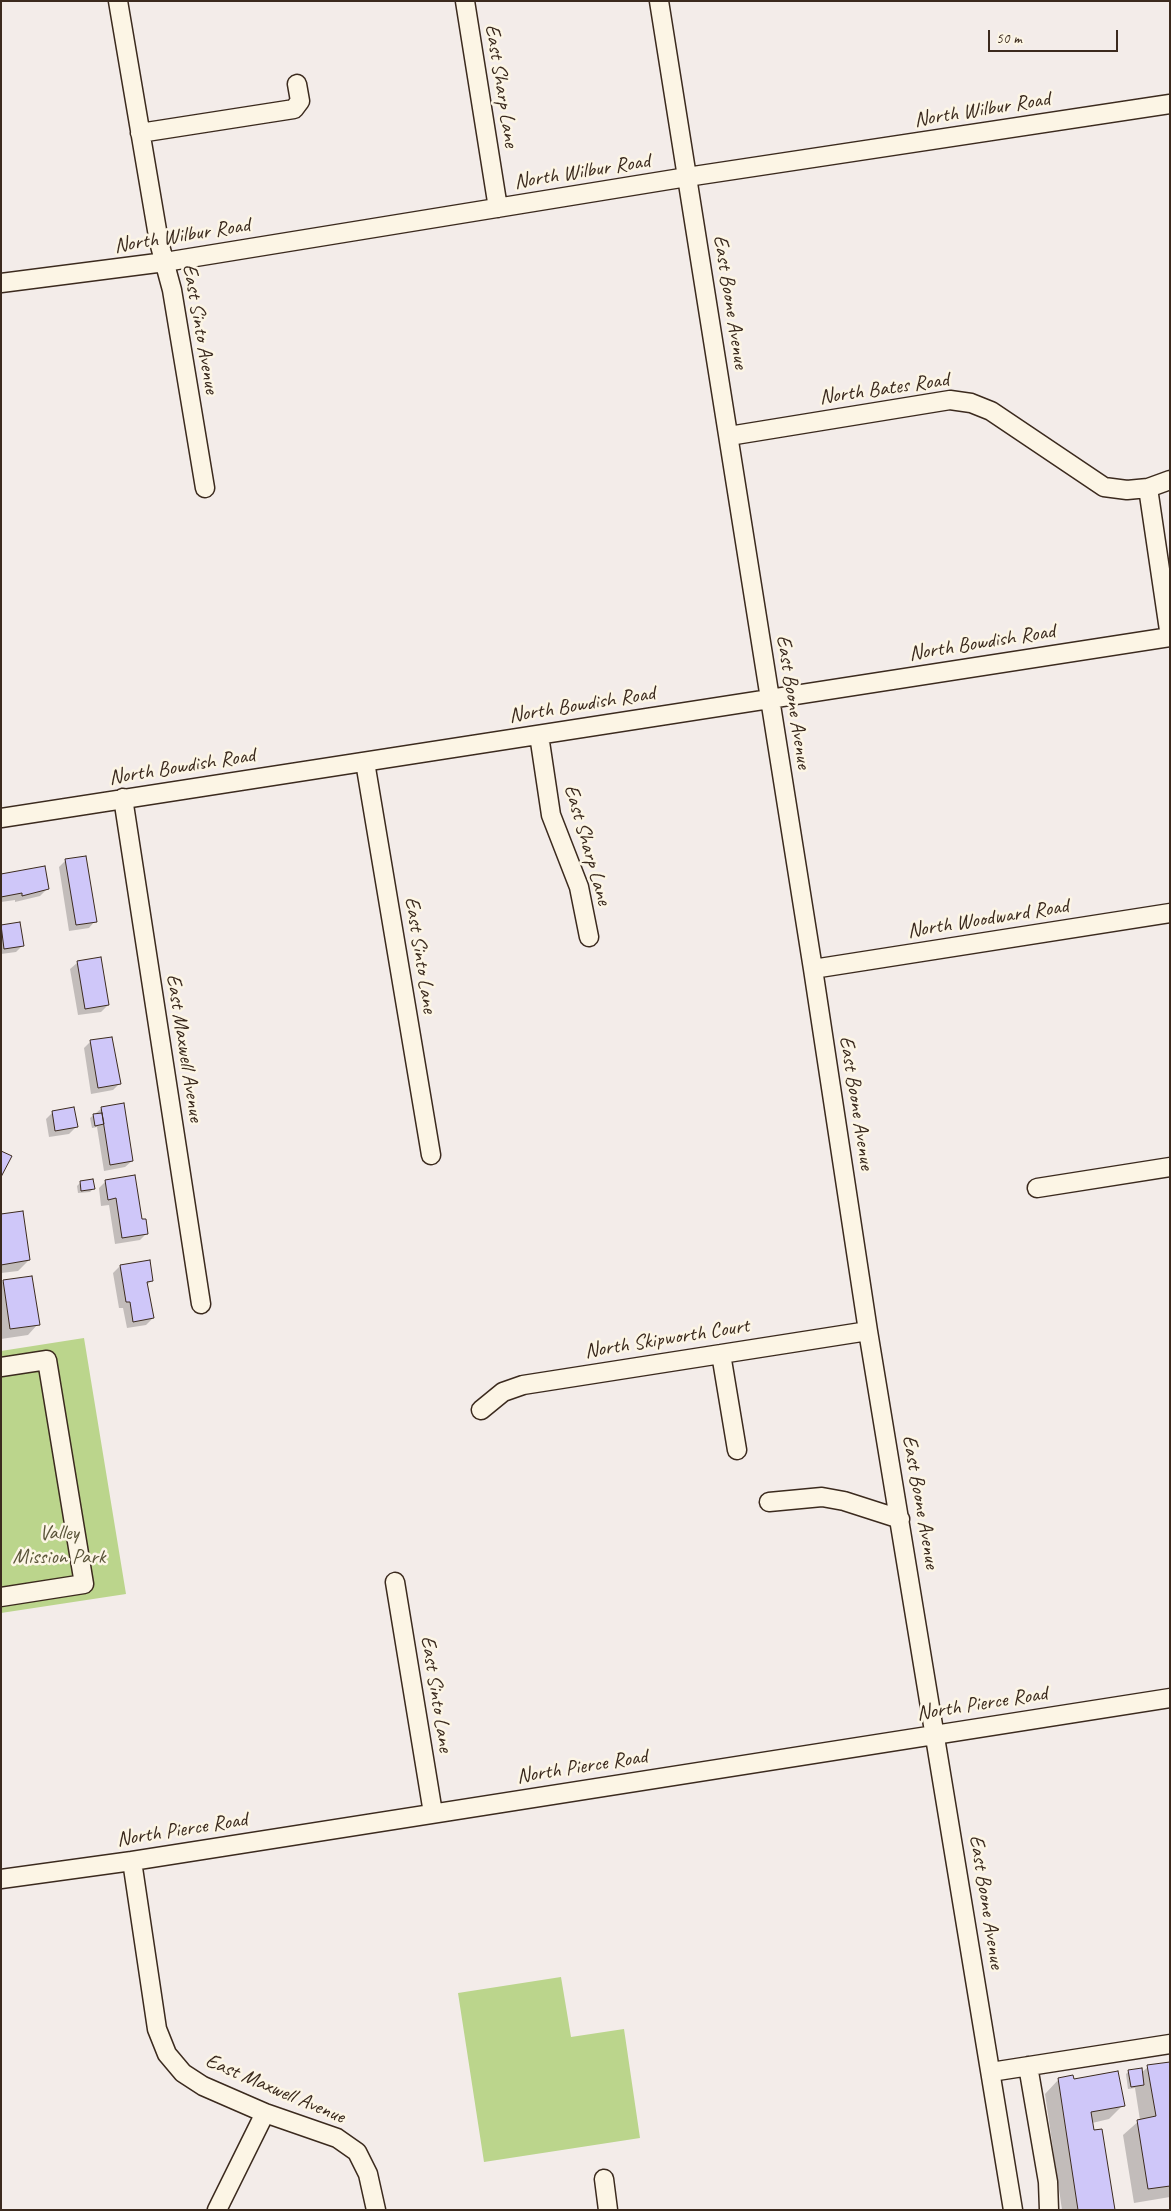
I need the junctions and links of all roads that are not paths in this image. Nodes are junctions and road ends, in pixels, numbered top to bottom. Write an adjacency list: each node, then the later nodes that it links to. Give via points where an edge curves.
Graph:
1 (118, 1): 6 (street, East Sinto Avenue)
2 (465, 1): 8 (street, East Sharp Lane)
3 (659, 1): 7 (street, East Boone Avenue)
4 (297, 84): 6 (street, via 300,101 294,109)
5 (1170, 104): 7 (street, North Wilbur Road)
6 (140, 133): 9 (street, East Sinto Avenue)
7 (687, 177): 8 (street, North Wilbur Road); 11 (street, East Boone Avenue)
8 (498, 208): 9 (street, North Wilbur Road)
9 (165, 262): 10 (street, North Wilbur Road); 13 (street, East Sinto Avenue)
10 (1, 283)
11 (729, 436): 14 (street, North Bates Road, via 950,400 971,403 990,411 1104,487); 16 (street, East Boone Avenue)
12 (1170, 480): 14 (street, North Bates Road)
13 (205, 488)
14 (1148, 488): 15 (street)
15 (1170, 637): 16 (street, North Bowdish Road)
16 (770, 699): 17 (street, North Bowdish Road); 23 (street, East Boone Avenue)
17 (539, 735): 18 (street, North Bowdish Road); 22 (street, East Sharp Lane, via 551,815 579,887)
18 (365, 762): 19 (street, North Bowdish Road); 24 (street, East Sinto Lane)
19 (123, 798): 20 (street, North Bowdish Road); 27 (street, East Maxwell Avenue)
20 (1, 818)
21 (1170, 912): 23 (street, North Woodward Road)
22 (589, 937)
23 (813, 969): 28 (street, East Boone Avenue)
24 (431, 1155)
25 (1170, 1167): 26 (street)
26 (1037, 1188)
27 (201, 1304)
28 (868, 1331): 29 (street, North Skipworth Court); 34 (street, East Boone Avenue)
29 (721, 1354): 31 (street, North Skipworth Court, via 523,1385 503,1392); 32 (street)
30 (1, 1367): 36 (street, via 47,1360 84,1584)
31 (481, 1410)
32 (737, 1450)
33 (769, 1502): 34 (street, via 822,1497)
34 (900, 1519): 38 (street, East Boone Avenue)
35 (395, 1582): 39 (street, East Sinto Lane)
36 (1, 1596)
37 (1170, 1698): 38 (street, North Pierce Road)
38 (936, 1734): 39 (street, North Pierce Road); 44 (street, East Boone Avenue)
39 (433, 1814): 40 (street, North Pierce Road)
40 (132, 1861): 41 (street, North Pierce Road); 45 (street, East Maxwell Avenue, via 157,2029 167,2054 184,2073 203,2086)
41 (1, 1879)
42 (1170, 2044): 43 (street)
43 (1028, 2066): 44 (street); 51 (street, via 1048,2182)
44 (991, 2072): 50 (street, East Boone Avenue)
45 (265, 2113): 47 (street); 48 (street, East Maxwell Avenue, via 337,2138 357,2152 368,2174)
46 (604, 2179): 49 (street)
47 (217, 2210)
48 (376, 2210)
49 (608, 2210)
50 (1013, 2210)
51 (1049, 2210)

